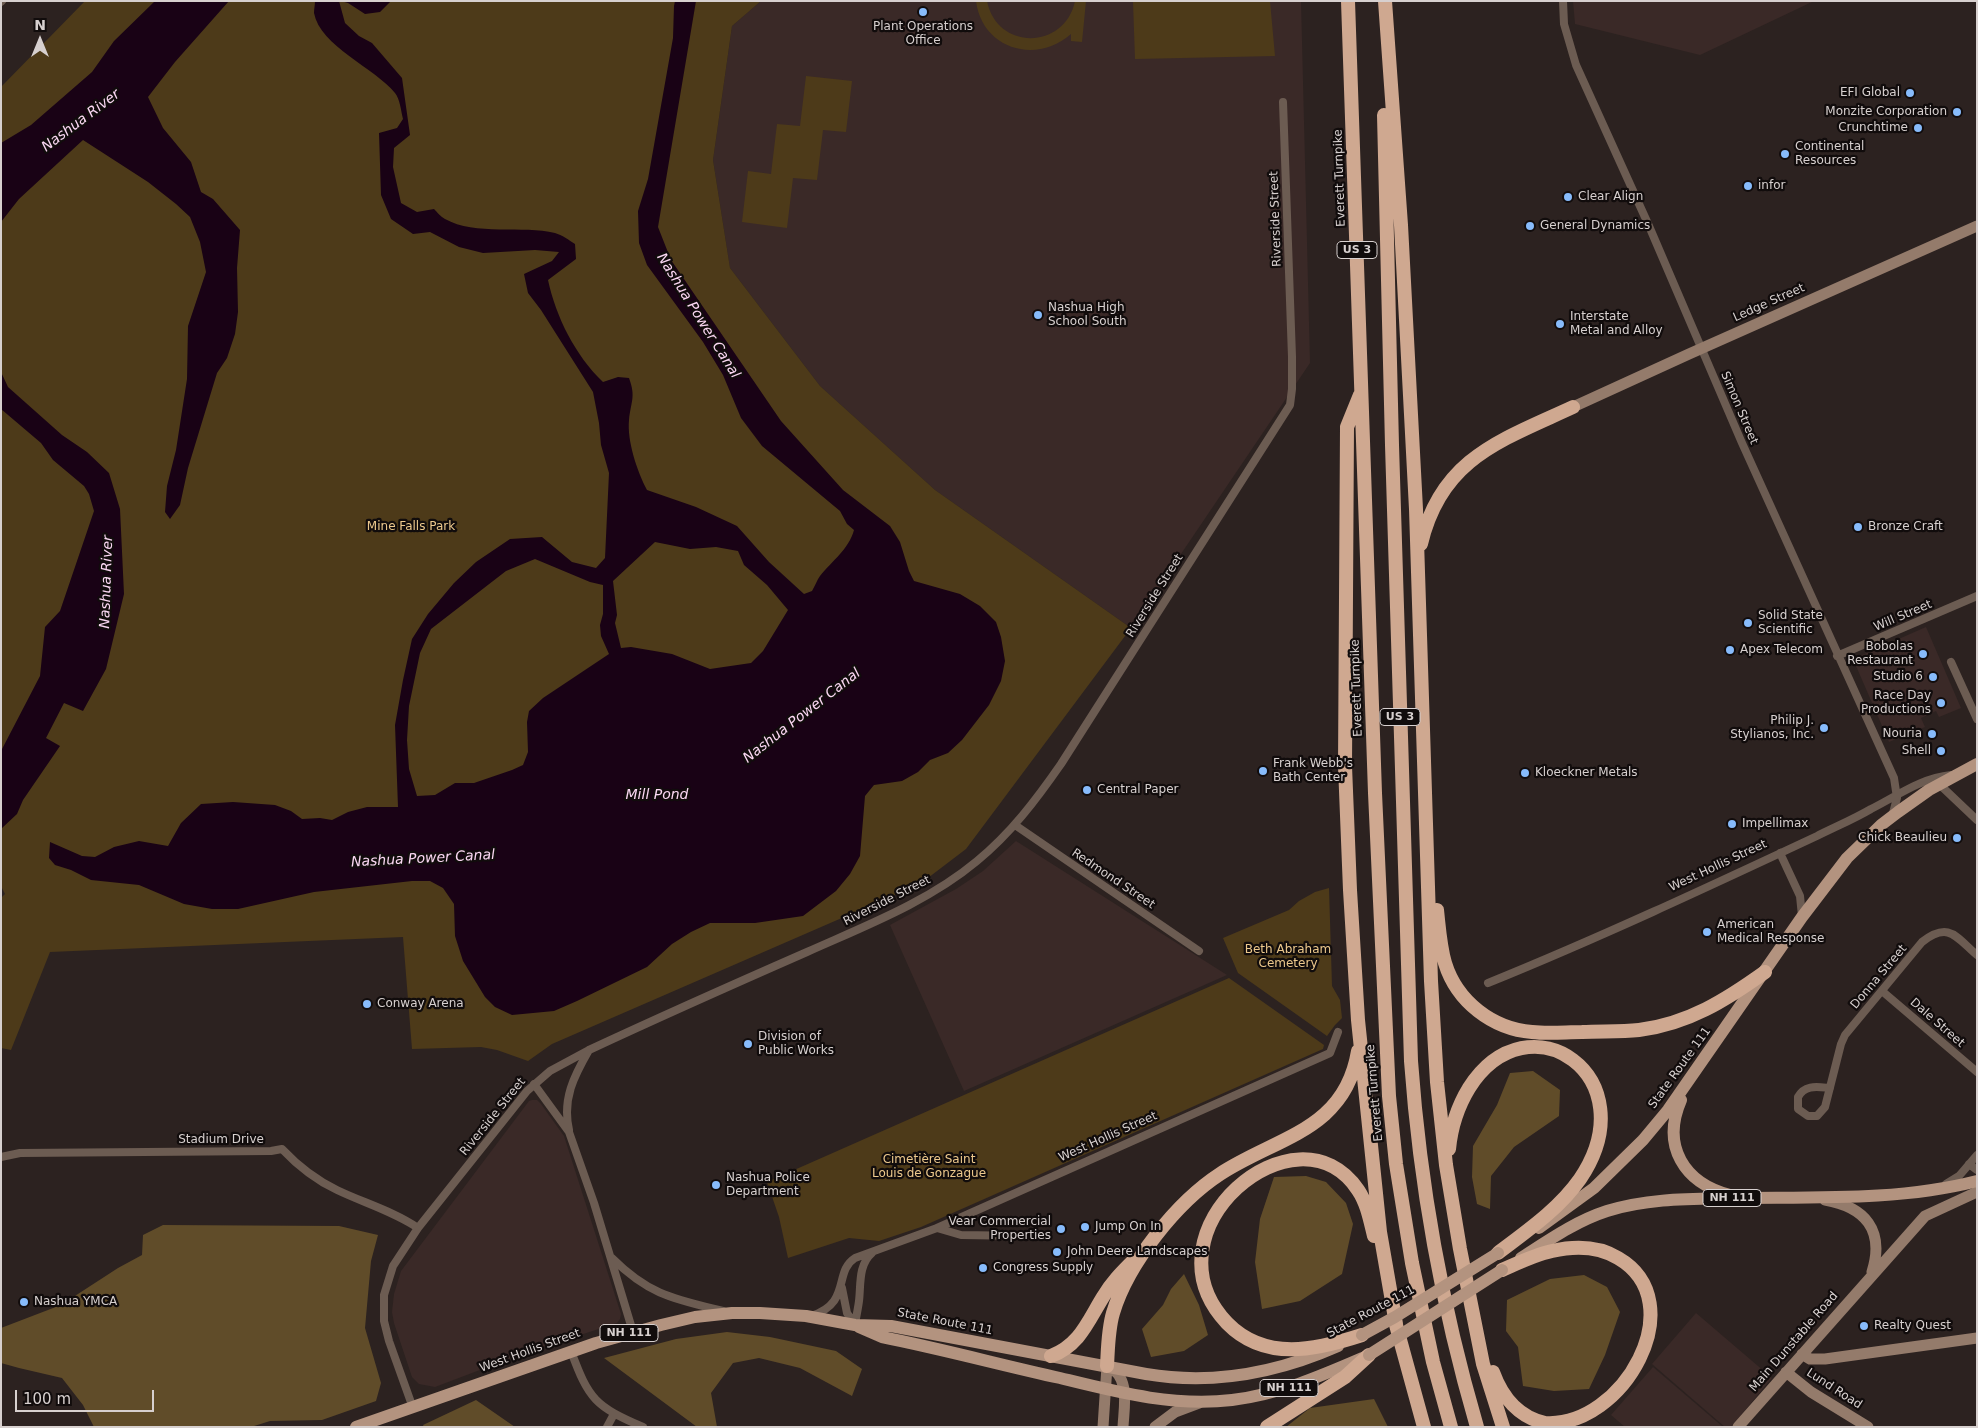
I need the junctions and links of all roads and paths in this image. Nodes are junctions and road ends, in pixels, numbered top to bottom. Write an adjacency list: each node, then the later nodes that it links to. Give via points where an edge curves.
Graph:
1 (1348, 1): 7 (highway, Everett Turnpike / US 3)
2 (1383, 1): 9 (highway, via 1401,225); 84 (highway, US 3, via 1392,445 1411,1061 1421,1163 1434,1246 1451,1329)
3 (1563, 1): 6 (street, Simon Street, via 1564,24 1576,65)
4 (1283, 102): 20 (street, Riverside Street, via 1292,357 1290,405 1062,764)
5 (1977, 226): 6 (street, Ledge Street)
6 (1701, 348): 8 (street, Ledge Street); 11 (street, Simon Street)
7 (1362, 389): 28 (highway, via 1347,428 1345,670 1348,843); 83 (highway, Everett Turnpike / US 3, via 1389,1096 1412,1263)
8 (1573, 407): 9 (highway, via 1483,450 1464,466 1444,490 1433,511 1423,536)
9 (1418, 564): 17 (highway)
10 (1977, 596): 11 (street, Will Street)
11 (1837, 656): 16 (street, Simon Street, via 1894,778)
12 (1951, 662): 13 (street)
13 (1977, 719)
14 (1966, 769): 15 (main road, State Route 111 / NH 111); 16 (street, West Hollis Street, via 1933,778)
15 (1940, 784): 18 (main road, State Route 111 / NH 111); 19 (street)
16 (1897, 795): 18 (street); 21 (street, West Hollis Street)
17 (1426, 813): 25 (highway, via 1446,965 1466,1000 1500,1024 1547,1033 1657,1027 1684,1020 1710,1008); 41 (highway, via 1435,1048)
18 (1888, 819): 22 (main road, State Route 111 / NH 111, via 1841,864)
19 (1977, 820)
20 (1015, 825): 23 (street, Redmond Street); 30 (street, Riverside Street, via 977,861 934,891 844,936)
21 (1780, 853): 22 (street, via 1800,896); 26 (street, West Hollis Street)
22 (1802, 917): 25 (main road, State Route 111 / NH 111)
23 (1199, 950)
24 (1977, 955): 27 (street, Donna Street, via 1954,935 1939,931 1922,942)
25 (1765, 972): 31 (main road, State Route 111 / NH 111)
26 (1488, 983)
27 (1882, 991): 32 (street, Dale Street); 34 (street, Donna Street, via 1845,1035)
28 (1358, 1020): 49 (highway, via 1355,1066 1330,1111 1304,1131 1235,1165 1205,1184 1181,1206); 59 (highway, via 1380,1232)
29 (1338, 1032): 47 (street, West Hollis Street, via 1330,1053)
30 (589, 1050): 33 (street, Riverside Street); 35 (street, via 575,1074 568,1096)
31 (1697, 1069): 45 (main road, via 1675,1117 1674,1139 1678,1155 1687,1170 1705,1186 1724,1194); 51 (main road, State Route 111 / NH 111, via 1668,1110 1607,1177 1561,1213)
32 (1977, 1072)
33 (534, 1084): 35 (street); 46 (street, Riverside Street)
34 (1830, 1088): 34 (street, Donna Street, via 1803,1090 1798,1096 1798,1109 1808,1116 1820,1113)
35 (569, 1132): 52 (street)
36 (1977, 1155): 38 (street)
37 (1, 1157): 46 (street, Stadium Drive, via 20,1153 282,1149 318,1180 397,1215)
38 (1968, 1164): 39 (street); 42 (street, via 1956,1178)
39 (1977, 1170)
40 (1977, 1181): 42 (main road, NH 111)
41 (1448, 1182): 51 (highway, via 1449,1144 1457,1114 1470,1087 1489,1064 1513,1051 1544,1048 1570,1058 1586,1072 1596,1089 1601,1110 1599,1136 1588,1166 1563,1199); 57 (highway)
42 (1933, 1191): 44 (main road, NH 111, via 1878,1196)
43 (1977, 1192): 54 (street, Main Dunstable Road, via 1925,1216)
44 (1793, 1197): 45 (main road, NH 111); 54 (street, via 1840,1203 1863,1216 1876,1242)
45 (1749, 1198): 53 (main road, NH 111, via 1656,1201 1608,1211 1561,1232)
46 (418, 1228): 73 (street, Riverside Street, via 390,1272 384,1295 384,1321 389,1342)
47 (937, 1228): 48 (street, via 961,1234); 50 (street, West Hollis Street)
48 (1027, 1236)
49 (1154, 1239): 67 (highway, via 1110,1286 1075,1342); 68 (highway, via 1117,1303 1110,1327)
50 (875, 1251): 55 (street, West Hollis Street, via 849,1263); 60 (street, via 862,1267)
51 (1498, 1253): 62 (main road, State Route 111 / NH 111, bridge)
52 (610, 1256): 56 (street, via 651,1290); 61 (street)
53 (1502, 1270): 57 (highway, via 1539,1254 1571,1248 1601,1251 1626,1263 1643,1284 1651,1315 1647,1344 1632,1376 1609,1404 1583,1420 1562,1424 1535,1420 1513,1406 1501,1390); 66 (main road, NH 111, bridge)
54 (1871, 1275): 65 (street, Main Dunstable Road)
55 (842, 1286): 58 (street, West Hollis Street, via 826,1309); 60 (street, West Hollis Street, via 846,1309)
56 (732, 1313): 58 (main road, West Hollis Street / NH 111); 61 (main road, West Hollis Street / NH 111)
57 (1473, 1314): 85 (highway)
58 (806, 1316): 60 (main road, West Hollis Street / NH 111)
59 (1396, 1324): 62 (highway, via 1365,1202 1347,1176 1324,1163 1299,1160 1269,1167 1245,1180 1218,1210 1208,1227 1204,1244 1203,1275 1211,1300 1221,1316 1246,1338 1282,1350 1317,1348); 82 (highway)
60 (855, 1325): 67 (main road, State Route 111 / NH 111, via 892,1326); 70 (main road, NH 111, via 882,1337)
61 (632, 1332): 64 (main road, West Hollis Street / NH 111)
62 (1362, 1335): 68 (main road, State Route 111 / NH 111, via 1287,1365 1236,1376 1174,1378)
63 (1977, 1338): 65 (street, via 1825,1359 1810,1359)
64 (571, 1351): 73 (main road, West Hollis Street / NH 111); 74 (street, via 585,1387)
65 (1802, 1354): 69 (street, Main Dunstable Road)
66 (1369, 1355): 72 (main road, NH 111, via 1277,1392); 81 (highway, via 1345,1377)
67 (1051, 1356): 68 (main road, State Route 111 / NH 111)
68 (1107, 1366): 70 (street); 71 (street, via 1120,1377)
69 (1786, 1372): 86 (street, Main Dunstable Road); 87 (street, Lund Road)
70 (1105, 1389): 71 (main road, NH 111); 78 (street)
71 (1124, 1394): 72 (main road, NH 111, via 1166,1401); 79 (street)
72 (1203, 1402): 80 (street, via 1175,1412)
73 (413, 1408): 75 (main road, West Hollis Street / NH 111)
74 (614, 1414): 76 (street); 77 (street)
75 (359, 1426)
76 (606, 1427)
77 (643, 1427)
78 (1103, 1427)
79 (1123, 1427)
80 (1154, 1427)
81 (1267, 1427)
82 (1424, 1427)
83 (1451, 1427)
84 (1477, 1427)
85 (1502, 1427)
86 (1738, 1427)
87 (1868, 1427)

